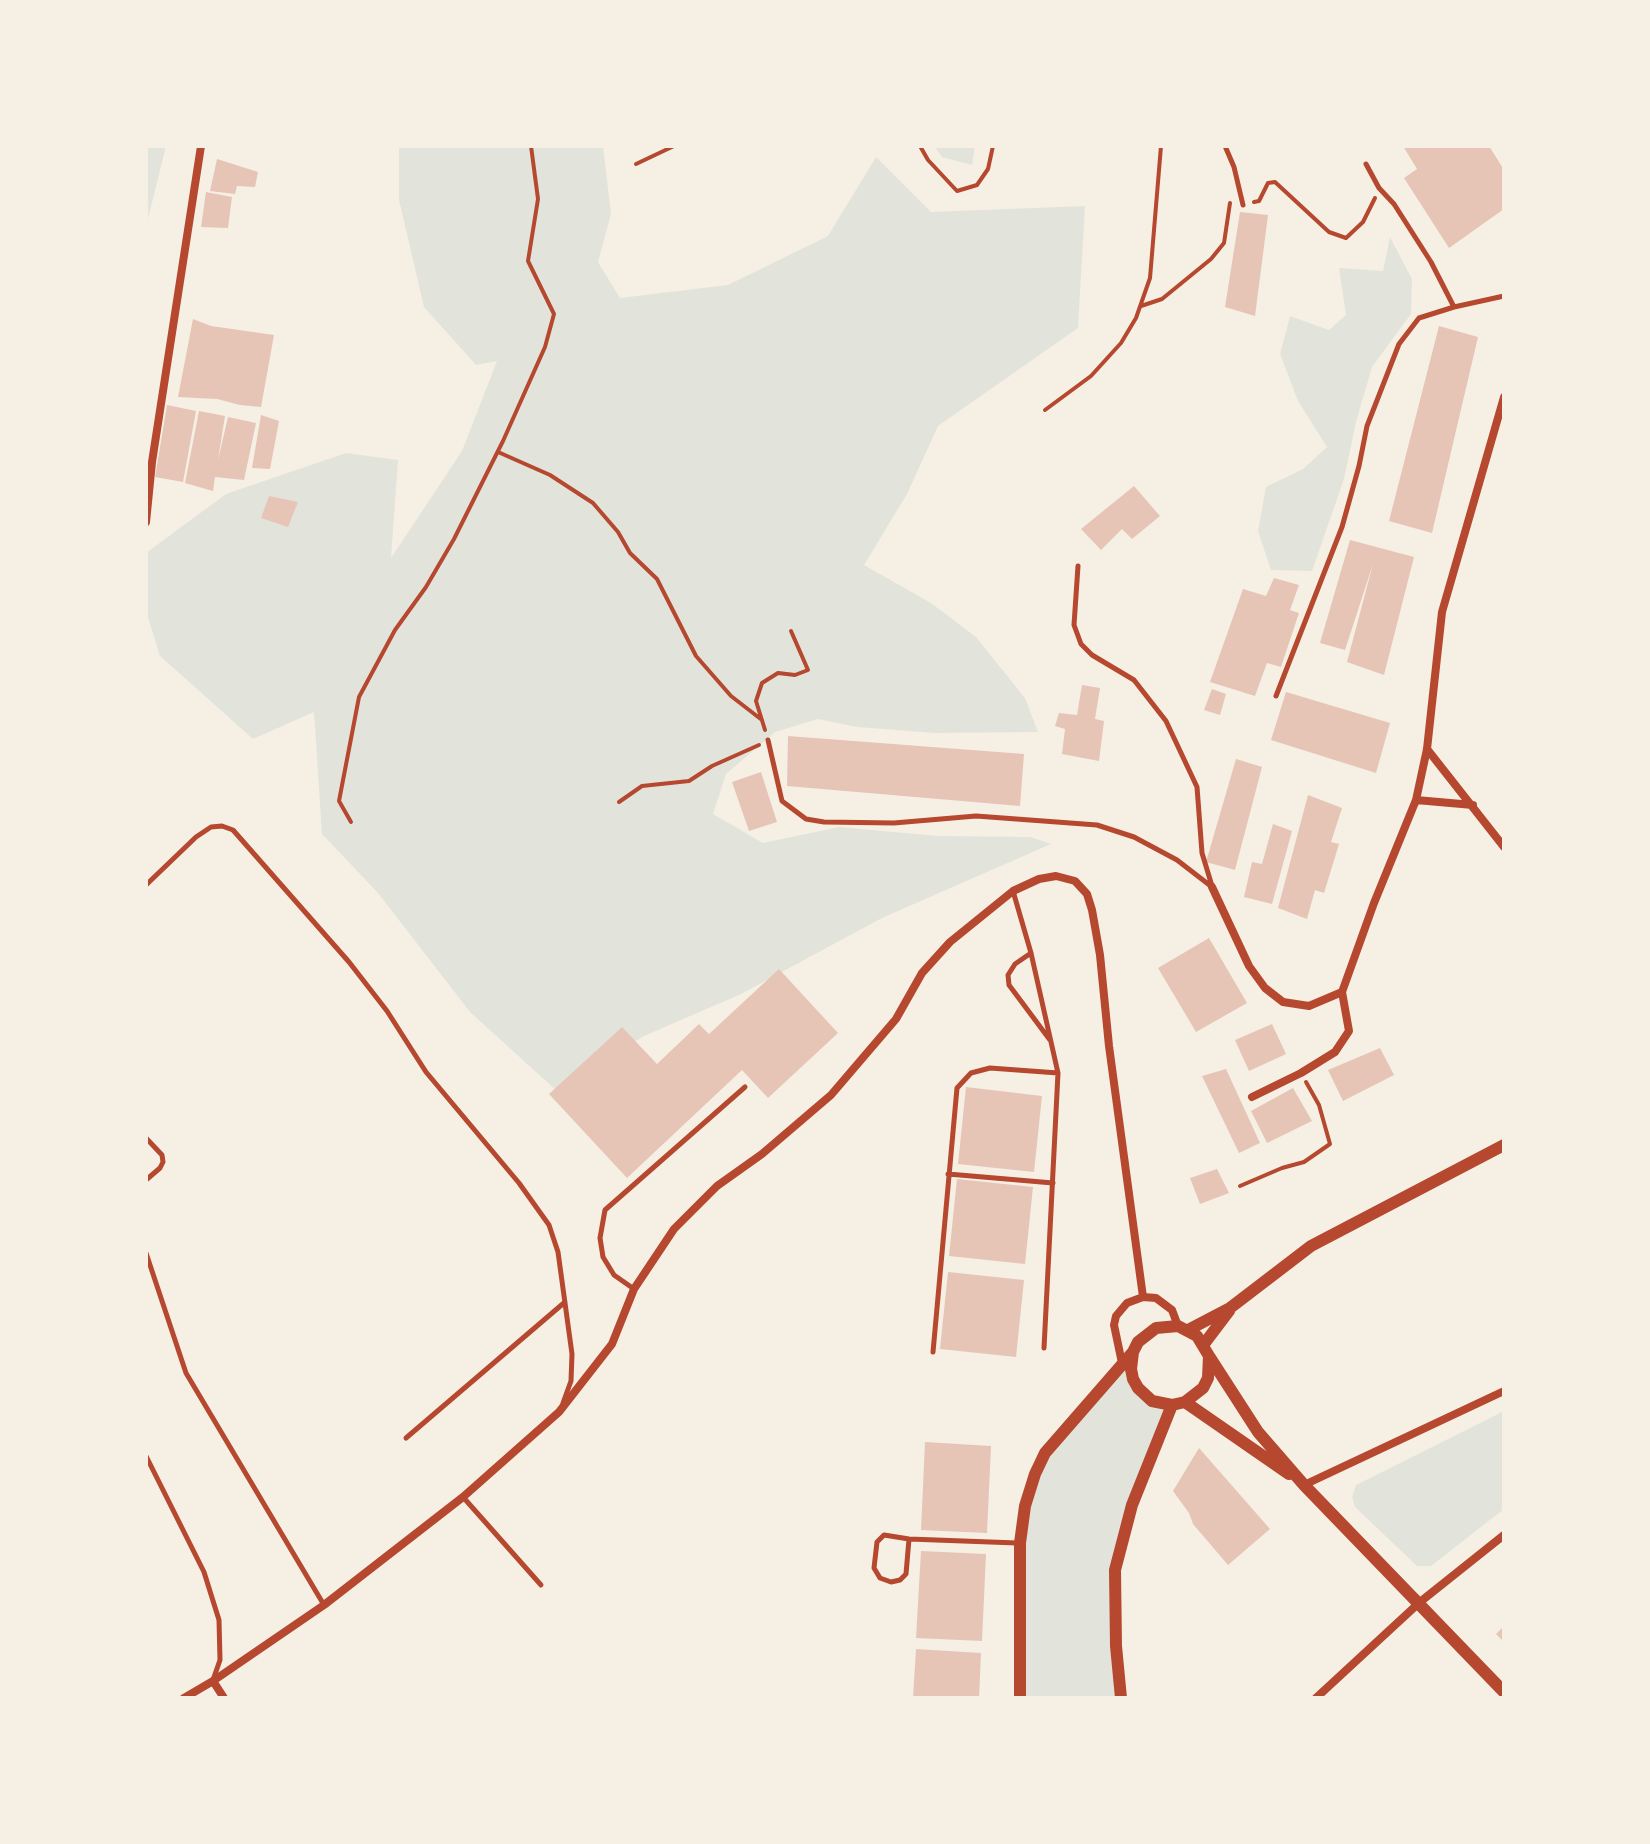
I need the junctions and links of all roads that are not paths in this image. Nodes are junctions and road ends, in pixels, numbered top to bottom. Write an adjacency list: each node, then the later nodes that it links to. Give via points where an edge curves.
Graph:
1 (201, 146): 8 (street)
2 (1225, 146): 4 (lane)
3 (1366, 164): 6 (lane)
4 (1243, 205)
5 (1504, 296): 6 (lane)
6 (1454, 307): 10 (lane, via 1419,318 1399,344 1367,426 1342,527)
7 (1504, 397): 12 (street, via 1442,612)
8 (146, 522)
9 (1078, 566): 17 (lane, via 1074,625 1081,644 1134,680 1166,721 1197,787 1202,853)
10 (1276, 696)
11 (768, 740): 17 (lane, via 782,801 806,819 894,823 976,816 1097,825 1177,860)
12 (1427, 749): 13 (street); 14 (street)
13 (1416, 800): 14 (street); 20 (street)
14 (1473, 805): 15 (street)
15 (1504, 847)
16 (146, 885): 33 (lane, via 211,827 222,826 241,836 349,962 426,1072 549,1225)
17 (1212, 887): 20 (street, via 1265,988 1283,1002 1309,1006)
18 (1013, 891): 19 (lane); 31 (street, via 950,942 922,973 896,1019 831,1095 717,1186 674,1229); 32 (street, via 1056,876 1075,881 1087,894 1100,955)
19 (1031, 953): 21 (lane); 21 (lane, via 1015,964 1009,985)
20 (1342, 992): 24 (street, via 1349,1031 1335,1052)
21 (1050, 1041): 22 (lane)
22 (1058, 1073): 27 (lane, via 990,1068 971,1073 957,1088); 29 (lane)
23 (745, 1087): 31 (lane, via 605,1210 603,1257 614,1275)
24 (1252, 1097)
25 (146, 1138): 28 (lane, via 163,1162)
26 (1504, 1145): 34 (street, via 1311,1246)
27 (948, 1174): 29 (lane); 38 (lane)
28 (146, 1180)
29 (1053, 1183): 36 (lane)
30 (146, 1253): 53 (lane, via 186,1373)
31 (634, 1289): 43 (street, via 612,1344)
32 (1143, 1297): 35 (street, via 1165,1303); 40 (street, via 1127,1303 1116,1316)
33 (566, 1301): 43 (lane, via 571,1381); 44 (lane)
34 (1230, 1308): 35 (street); 37 (street)
35 (1183, 1328): 37 (street); 39 (street, via 1156,1328)
36 (1044, 1348)
37 (1206, 1350): 42 (street, via 1210,1367 1203,1388); 46 (street, via 1258,1432)
38 (933, 1352)
39 (1133, 1352): 40 (street); 42 (street, via 1131,1369 1138,1388 1152,1401)
40 (1122, 1363): 50 (street, via 1045,1453 1025,1506)
41 (1504, 1391): 46 (street)
42 (1179, 1403): 46 (street); 59 (street, via 1132,1505 1115,1570)
43 (559, 1412): 47 (street)
44 (406, 1438)
45 (146, 1456): 54 (lane, via 204,1572 219,1620 222,1644)
46 (1304, 1485): 52 (street)
47 (463, 1497): 51 (lane); 53 (street)
48 (1504, 1535): 52 (street)
49 (909, 1539): 49 (lane, via 906,1574 891,1582 880,1578 874,1568 877,1542 884,1535); 50 (lane)
50 (1020, 1543): 58 (street)
51 (541, 1585)
52 (1420, 1602): 55 (street); 60 (street)
53 (324, 1605): 54 (street)
54 (213, 1681): 56 (street); 57 (street)
55 (1504, 1692)
56 (184, 1698)
57 (224, 1698)
58 (1020, 1698)
59 (1121, 1698)
60 (1316, 1698)

